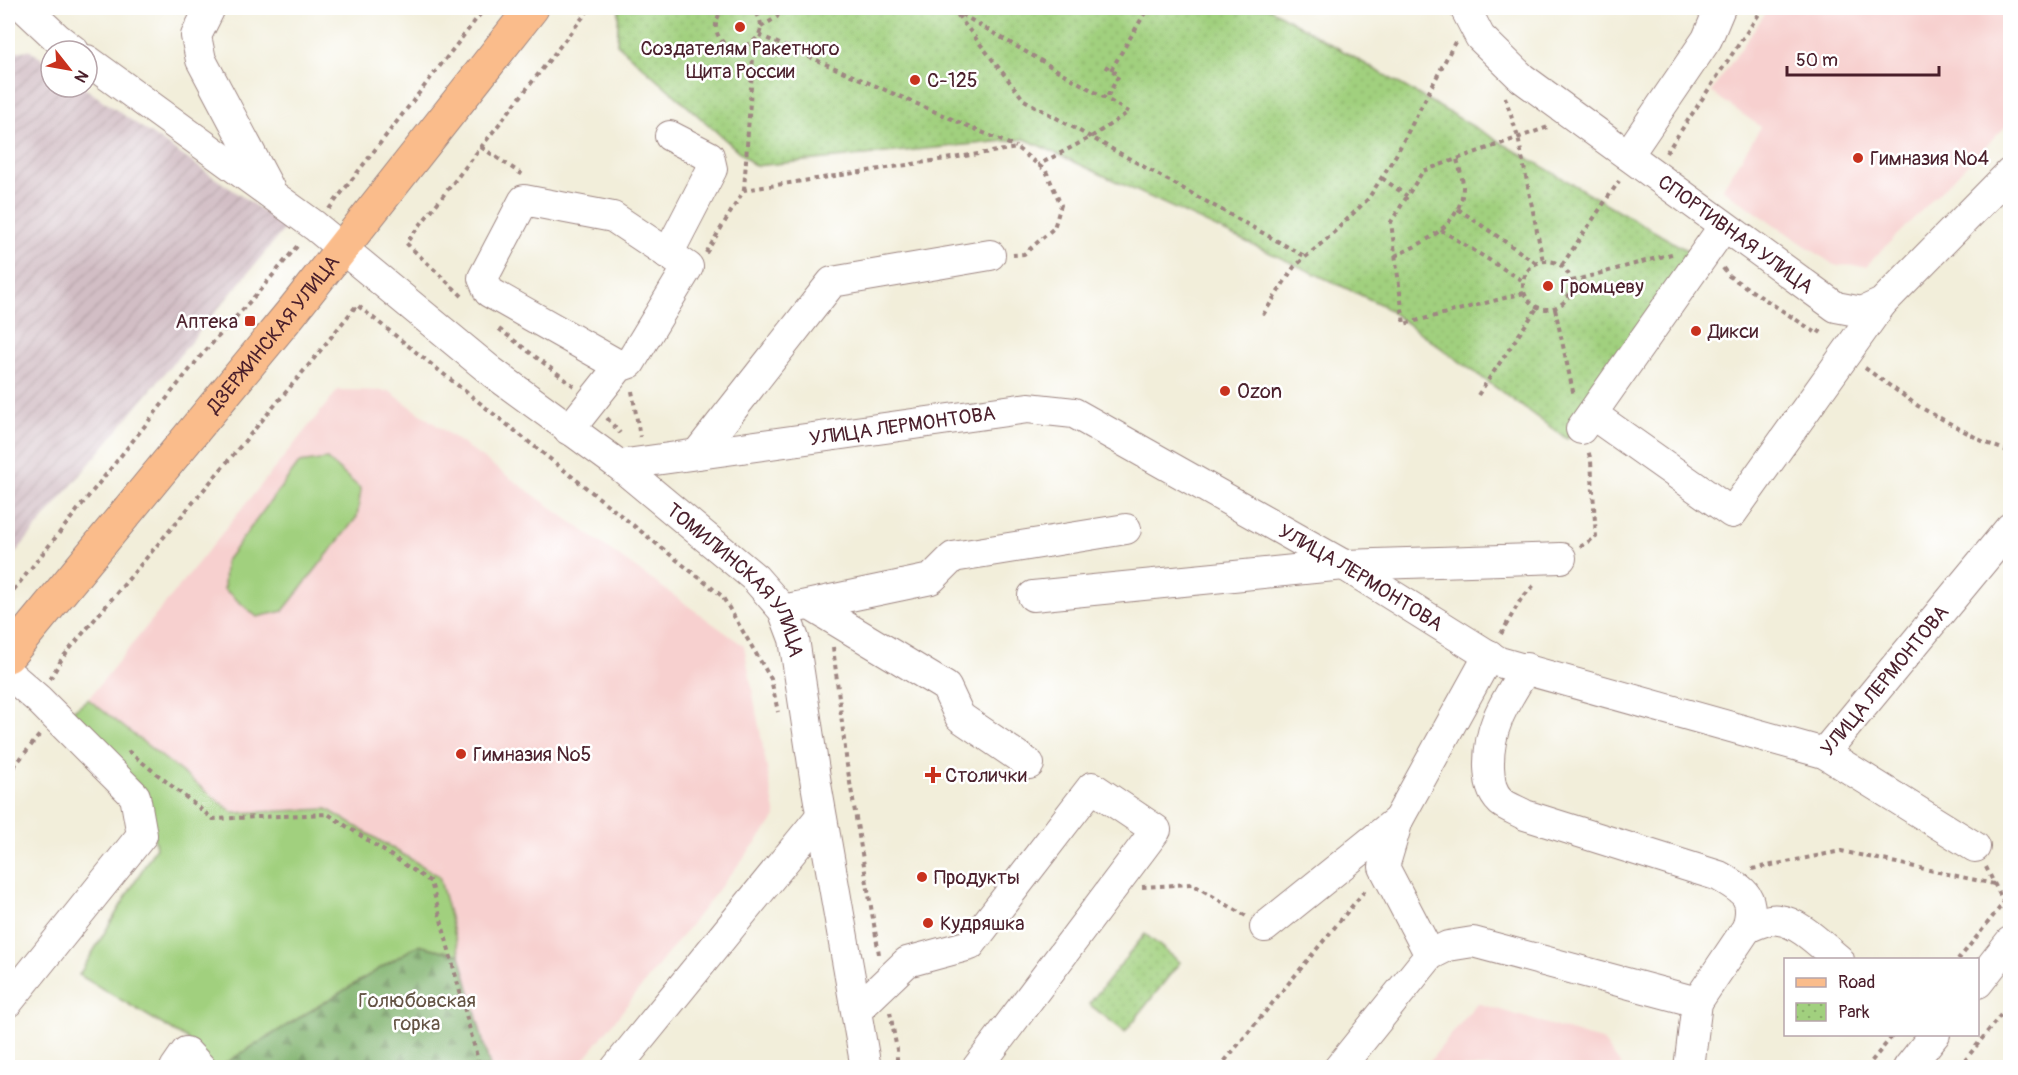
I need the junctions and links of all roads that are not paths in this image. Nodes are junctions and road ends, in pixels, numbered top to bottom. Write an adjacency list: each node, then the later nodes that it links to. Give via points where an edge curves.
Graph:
1 (26, 8): 6 (street)
2 (532, 8): 13 (main road, ДЗЕРЖИНСКАЯ УЛИЦА)
3 (1720, 8): 9 (street, via 1707,39)
4 (209, 10): 11 (street, via 196,36 201,60)
5 (1467, 11): 9 (street, СПОРТИВНАЯ УЛИЦА, via 1480,37 1522,78 1573,114)
6 (59, 39)
7 (99, 69): 11 (street, ТОМИЛИНСКАЯ УЛИЦА)
8 (670, 136): 14 (street, via 709,156 712,169)
9 (1624, 168): 12 (street, СПОРТИВНАЯ УЛИЦА, via 1652,173)
10 (2010, 173): 16 (street)
11 (273, 195): 13 (street, ТОМИЛИНСКАЯ УЛИЦА)
12 (1725, 226): 16 (street, СПОРТИВНАЯ УЛИЦА, via 1836,307 1862,312); 16 (street, via 1587,421 1732,513)
13 (343, 248): 18 (street, ТОМИЛИНСКАЯ УЛИЦА, via 492,372); 28 (main road, ДЗЕРЖИНСКАЯ УЛИЦА)
14 (668, 254): 17 (street, via 688,267); 17 (street, via 613,217 524,200 483,278 489,292 613,362)
15 (990, 255): 19 (street, via 832,282)
16 (1882, 303)
17 (625, 377): 18 (street, via 591,400)
18 (569, 430): 20 (street, ТОМИЛИНСКАЯ УЛИЦА)
19 (697, 454): 20 (street, УЛИЦА ЛЕРМОНТОВА); 24 (street, УЛИЦА ЛЕРМОНТОВА, via 1028,408 1074,413)
20 (632, 463): 26 (street, ТОМИЛИНСКАЯ УЛИЦА, via 755,578)
21 (2010, 528): 31 (street, УЛИЦА ЛЕРМОНТОВА)
22 (1126, 529): 26 (street, via 953,557 931,579)
23 (1562, 558): 24 (street)
24 (1344, 565): 25 (street); 27 (street, УЛИЦА ЛЕРМОНТОВА)
25 (1033, 596)
26 (808, 610): 32 (street, via 946,687 960,717); 33 (street, ТОМИЛИНСКАЯ УЛИЦА, via 794,639)
27 (1489, 655): 29 (street, УЛИЦА ЛЕРМОНТОВА, via 1499,662); 34 (street)
28 (8, 656)
29 (1526, 668): 31 (street, УЛИЦА ЛЕРМОНТОВА); 37 (street, via 1501,707 1494,727 1489,753 1490,788 1502,802 1525,815 1719,876 1749,897 1751,915)
30 (8, 673): 42 (street, via 135,796 142,835)
31 (1824, 753): 35 (street)
32 (1029, 764)
33 (821, 816): 44 (street, ТОМИЛИНСКАЯ УЛИЦА); 48 (street)
34 (1398, 820): 36 (street); 39 (street, via 1384,867)
35 (1975, 847)
36 (1265, 927)
37 (1747, 928): 40 (street, via 1779,919 1796,926); 43 (street)
38 (2010, 942): 41 (street)
39 (1430, 956): 43 (street, via 1448,946 1473,942); 51 (street)
40 (1836, 958)
41 (1979, 980)
42 (8, 1002)
43 (1697, 1002): 52 (street)
44 (857, 1010): 49 (street, ТОМИЛИНСКАЯ УЛИЦА); 50 (street, via 907,962 970,945 1092,787 1156,830)
45 (1934, 1036): 53 (street)
46 (175, 1068): 47 (street, via 186,1052)
47 (201, 1068)
48 (616, 1068)
49 (866, 1068)
50 (977, 1068)
51 (1339, 1068)
52 (1689, 1068)
53 (1908, 1068)

